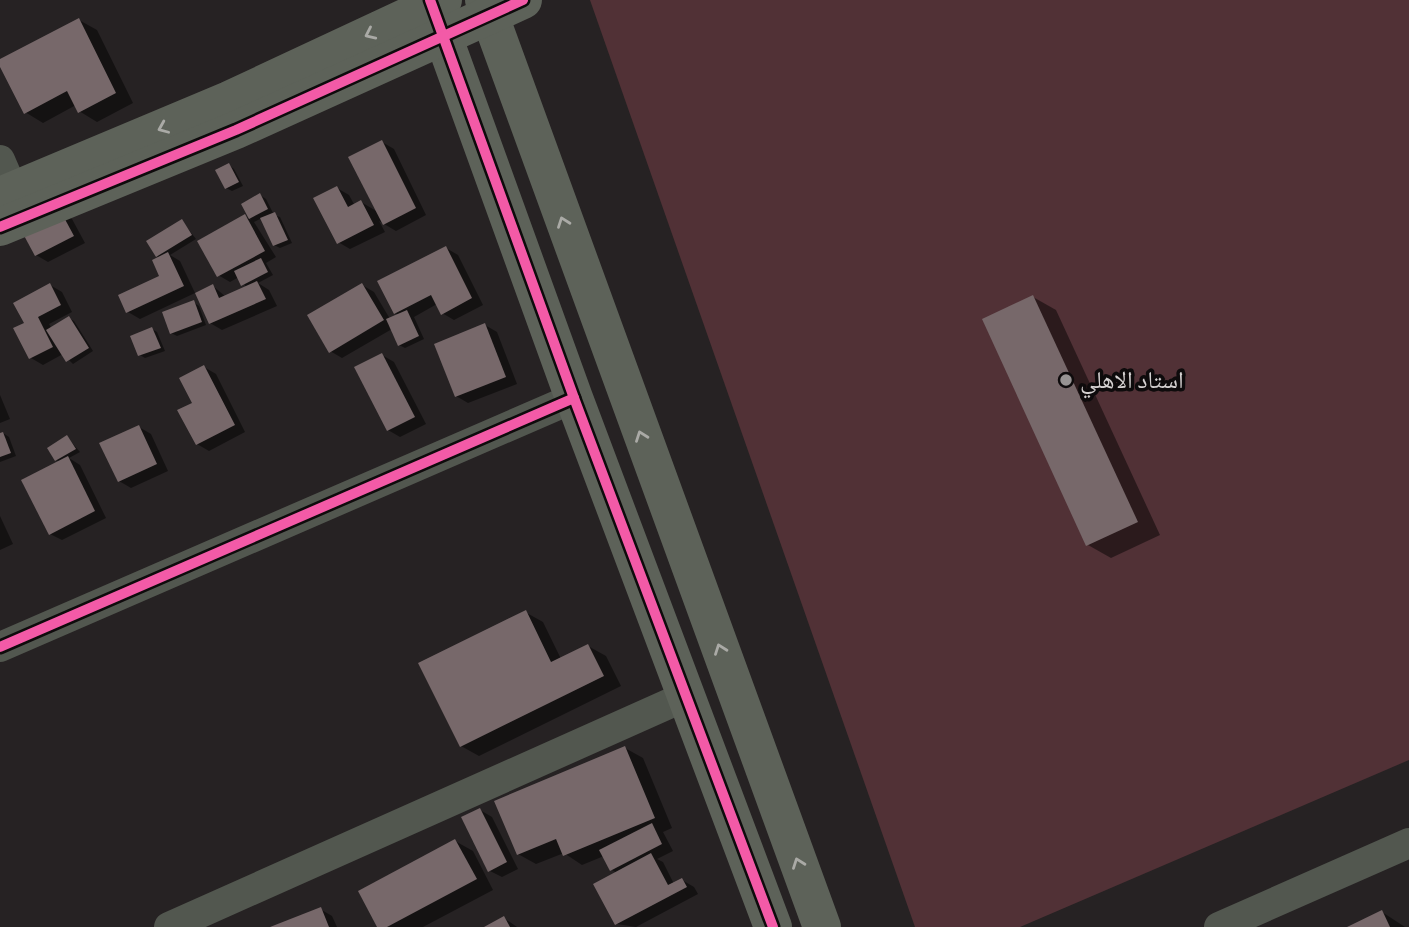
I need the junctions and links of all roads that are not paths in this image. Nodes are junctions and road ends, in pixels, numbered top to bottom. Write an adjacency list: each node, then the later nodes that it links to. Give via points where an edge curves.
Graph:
1 (499, 5): 2 (street); 11 (street, one-way to 1)
2 (437, 10): 3 (street, one-way to 3, via 229,100); 4 (street, via 236,130); 5 (street)
3 (4, 182)
4 (0, 227)
5 (574, 398): 6 (street); 7 (street)
6 (0, 647)
7 (684, 697): 9 (street); 10 (street)
8 (1409, 843): 12 (street)
9 (169, 927)
10 (773, 927)
11 (822, 927)
12 (1219, 927)

